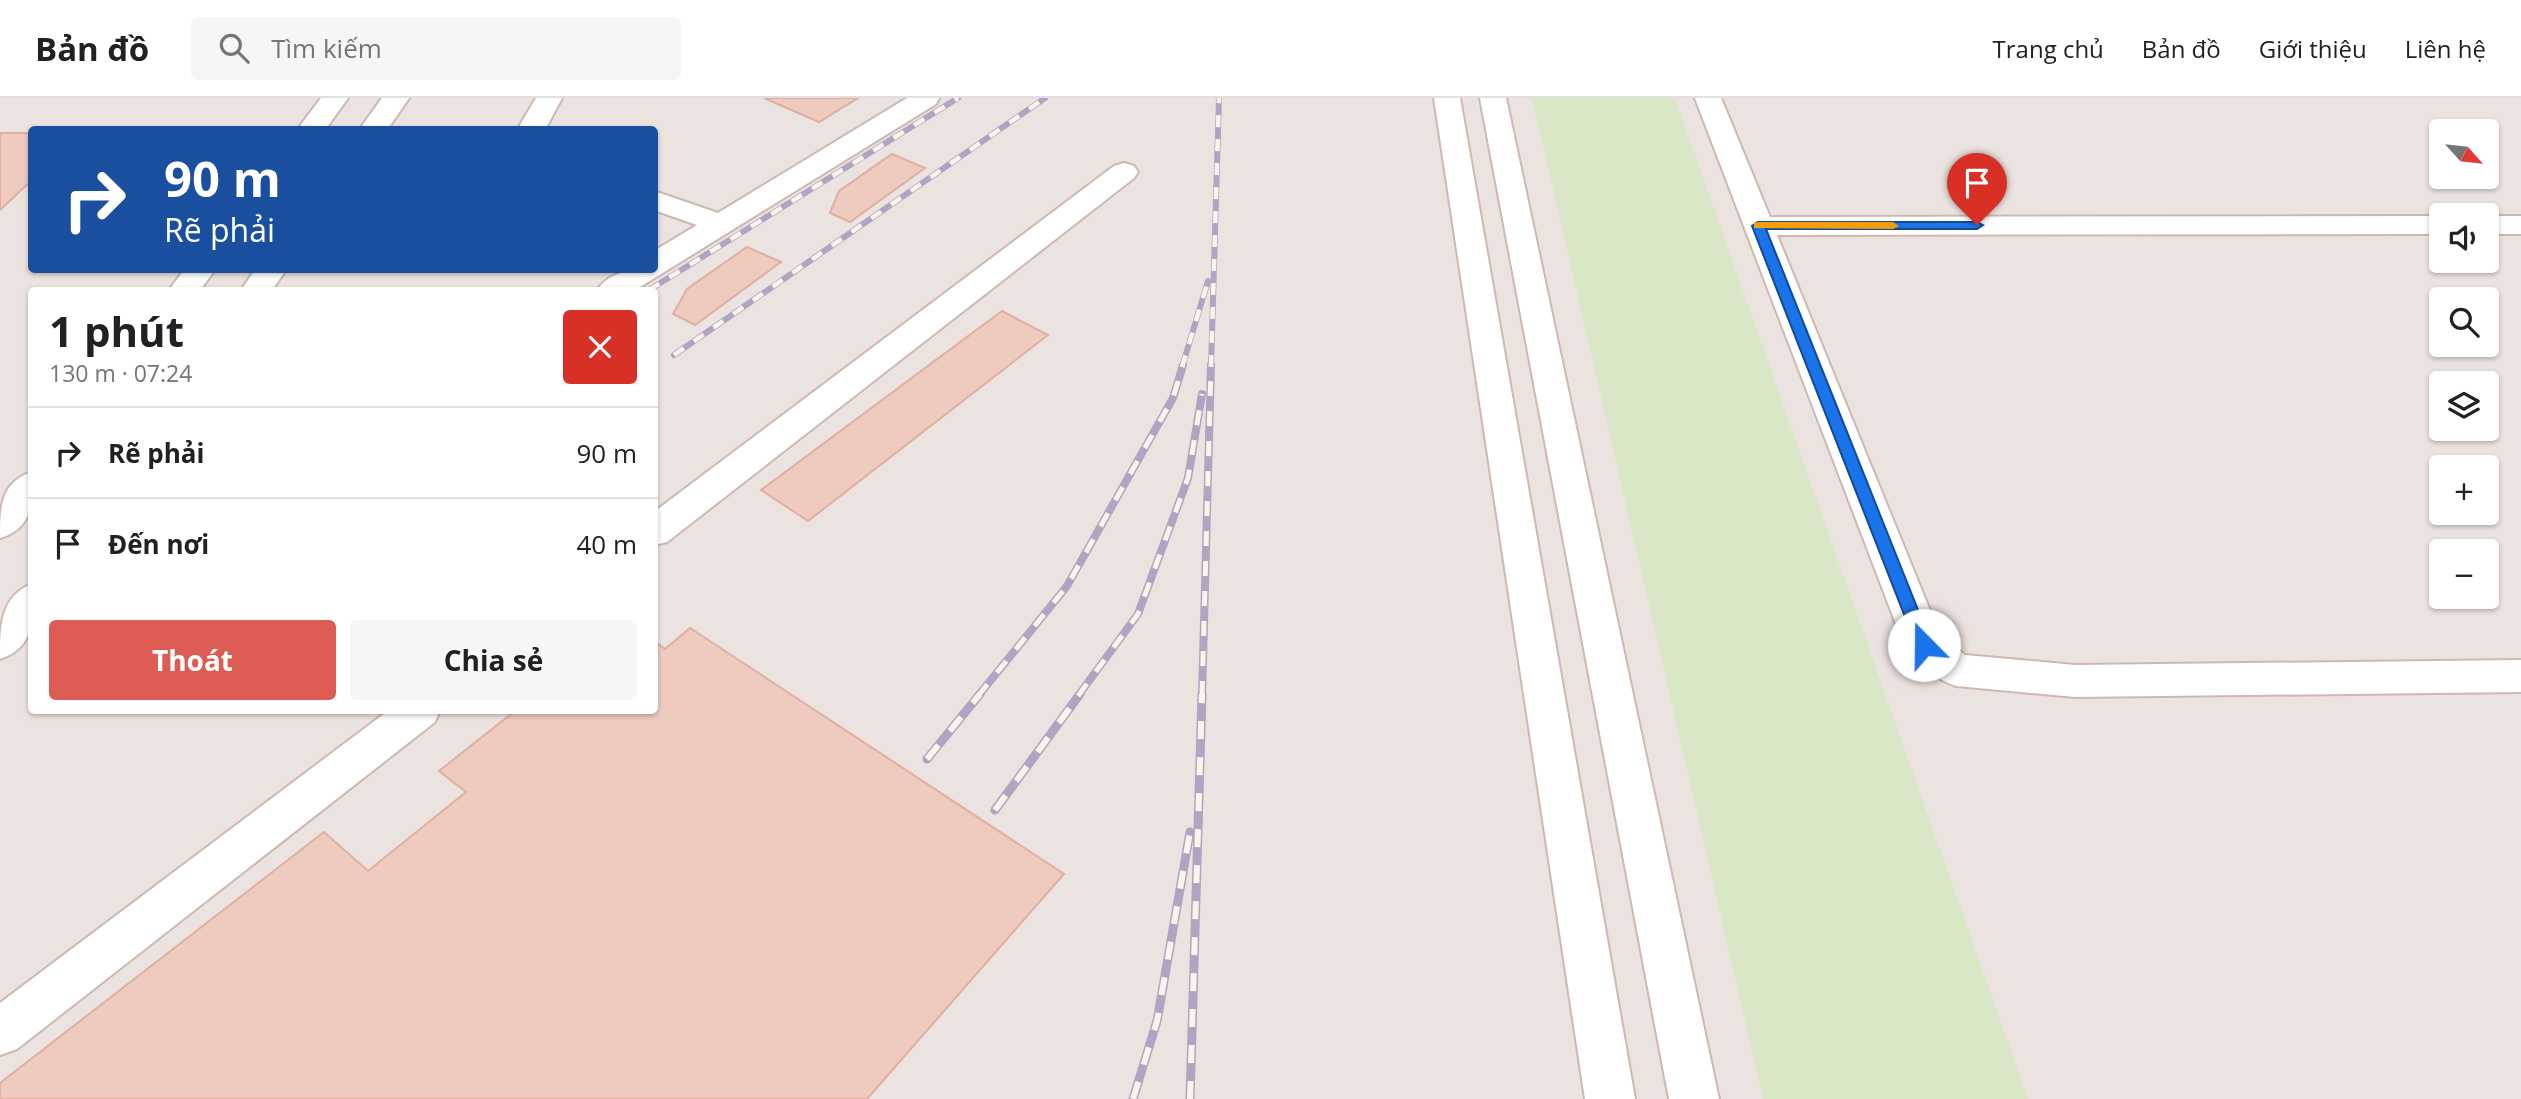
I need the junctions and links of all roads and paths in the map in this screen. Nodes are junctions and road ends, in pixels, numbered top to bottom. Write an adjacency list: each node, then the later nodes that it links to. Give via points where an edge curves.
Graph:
1 (335, 98): 8 (street)
2 (396, 98): 9 (street)
3 (549, 98): 10 (street)
4 (926, 98): 13 (street)
5 (1447, 98): 31 (street)
6 (1493, 98): 32 (street)
7 (1709, 98): 17 (street)
8 (314, 126)
9 (376, 126)
10 (533, 126)
11 (1124, 172): 24 (street)
12 (658, 201): 13 (street)
13 (722, 224): 18 (street)
14 (2429, 225): 17 (street)
15 (2499, 225): 16 (street)
16 (2521, 225)
17 (1758, 226): 28 (street, via 1924,645 1956,670 2075,681)
18 (658, 263)
19 (198, 273): 21 (street)
20 (642, 273): 22 (street)
21 (187, 287)
22 (617, 287)
23 (28, 490): 25 (street)
24 (660, 518)
25 (0, 525)
26 (28, 604): 27 (street)
27 (0, 643)
28 (2521, 676)
29 (415, 714): 30 (street)
30 (0, 1032)
31 (1610, 1099)
32 (1694, 1099)

